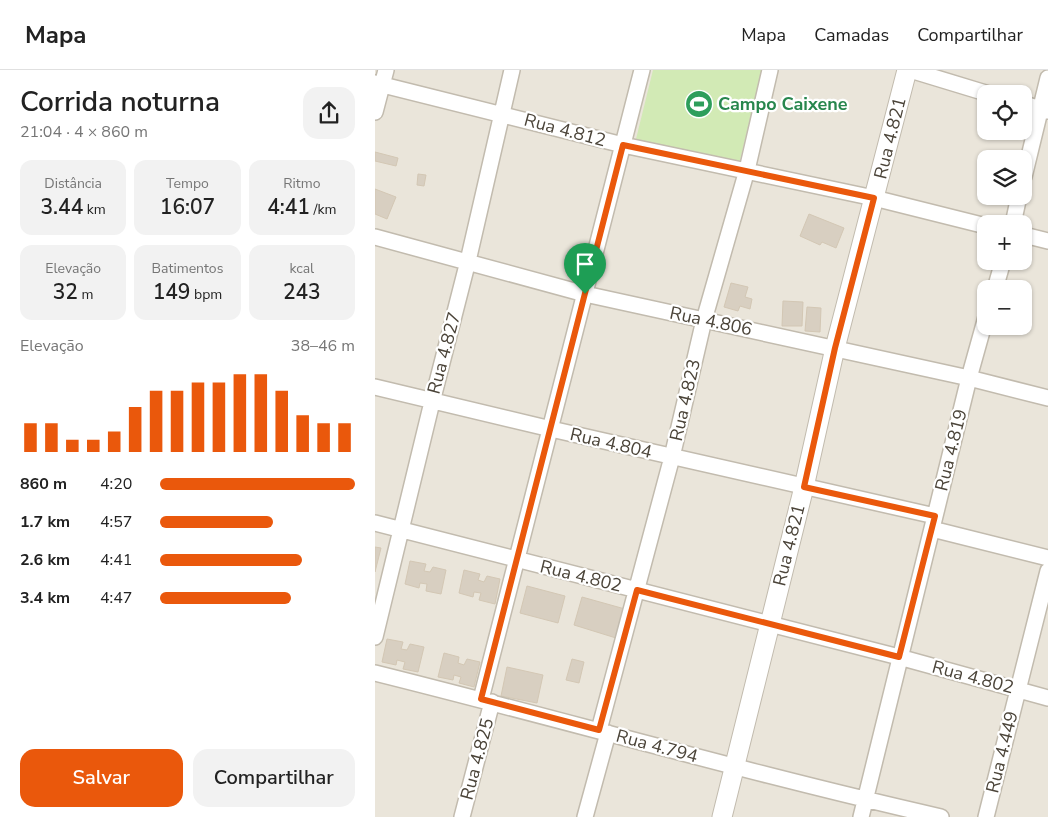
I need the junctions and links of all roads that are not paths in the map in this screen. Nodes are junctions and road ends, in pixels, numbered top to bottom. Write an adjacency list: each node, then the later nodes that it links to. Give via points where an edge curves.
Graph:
1 (513, 70): 11 (street, Rua 4.827)
2 (642, 70): 12 (street, Rua 4.825)
3 (770, 70): 14 (street, Rua 4.823)
4 (909, 70): 7 (street); 15 (street, Rua 4.821)
5 (1048, 78): 9 (street)
6 (381, 79): 10 (street); 11 (street, Rua 4.812)
7 (977, 90)
8 (1032, 106): 9 (street)
9 (1044, 110): 13 (street)
10 (375, 112)
11 (501, 114): 12 (street, Rua 4.812); 20 (street, Rua 4.827)
12 (623, 145): 14 (street, Rua 4.812); 21 (street, Rua 4.825)
13 (1032, 150)
14 (747, 170): 15 (street, Rua 4.812); 22 (street, Rua 4.823)
15 (874, 198): 16 (street, Rua 4.812); 24 (street, Rua 4.821)
16 (977, 224)
17 (375, 237): 20 (street, Rua 4.806)
18 (1032, 238): 19 (street)
19 (1048, 241)
20 (468, 261): 21 (street, Rua 4.806); 28 (street, Rua 4.827)
21 (585, 294): 22 (street, Rua 4.806); 29 (street, Rua 4.825)
22 (704, 320): 24 (street, Rua 4.806); 30 (street, Rua 4.823)
23 (981, 335): 25 (street, Rua 4.819)
24 (835, 348): 25 (street, Rua 4.806); 31 (street, Rua 4.821)
25 (969, 378): 27 (street, Rua 4.806); 32 (street, Rua 4.819)
26 (375, 387): 28 (street, Rua 4.804)
27 (1048, 398)
28 (432, 402): 29 (street, Rua 4.804); 34 (street, Rua 4.827)
29 (551, 429): 30 (street, Rua 4.804); 36 (street, Rua 4.825)
30 (672, 457): 31 (street, Rua 4.804); 38 (street, Rua 4.823)
31 (804, 487): 32 (street, Rua 4.804); 39 (street, Rua 4.821)
32 (933, 522): 35 (street, Rua 4.804); 41 (street, Rua 4.819)
33 (375, 523): 34 (street, Rua 4.802)
34 (401, 530): 36 (street, Rua 4.802); 40 (street, Rua 4.827)
35 (1048, 558)
36 (517, 560): 38 (street, Rua 4.802); 45 (street, Rua 4.825)
37 (1048, 571): 43 (street, Rua 4.449)
38 (637, 590): 39 (street, Rua 4.802); 46 (street, Rua 4.823)
39 (769, 624): 41 (street, Rua 4.802); 47 (street, Rua 4.821)
40 (375, 637)
41 (899, 657): 43 (street, Rua 4.802); 48 (street, Rua 4.819)
42 (375, 672): 45 (street, Rua 4.794)
43 (1018, 690): 44 (street, Rua 4.802); 54 (street, Rua 4.449)
44 (1048, 698)
45 (486, 700): 46 (street, Rua 4.794); 49 (street, Rua 4.825)
46 (603, 732): 47 (street, Rua 4.794); 50 (street, Rua 4.823)
47 (735, 767): 48 (street, Rua 4.794); 51 (street, Rua 4.821)
48 (865, 800): 52 (street, Rua 4.819); 53 (street, Rua 4.794)
49 (462, 817)
50 (585, 817)
51 (723, 817)
52 (861, 817)
53 (941, 817)
54 (986, 817)

